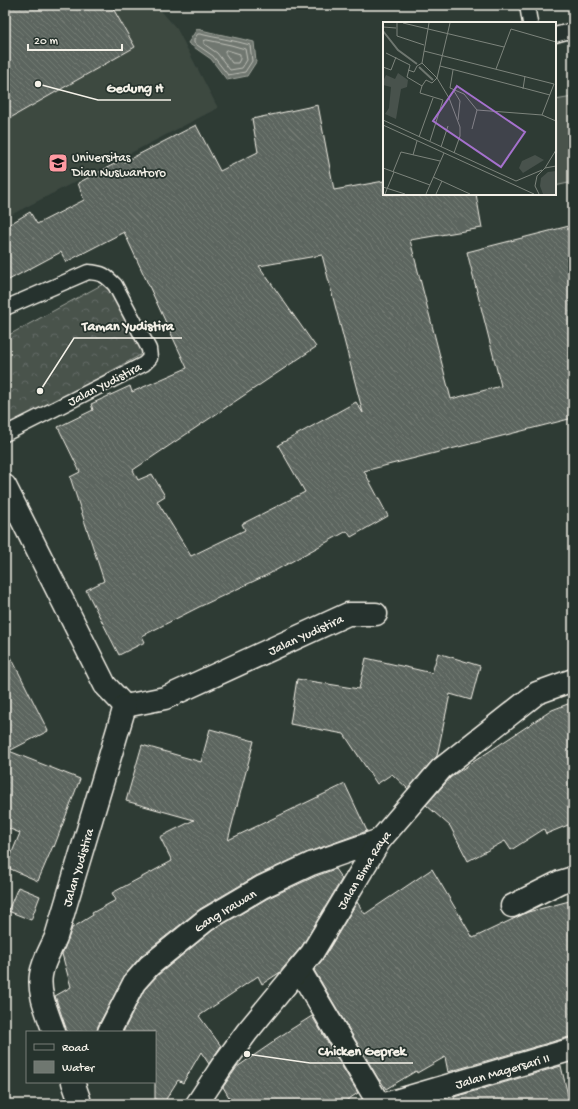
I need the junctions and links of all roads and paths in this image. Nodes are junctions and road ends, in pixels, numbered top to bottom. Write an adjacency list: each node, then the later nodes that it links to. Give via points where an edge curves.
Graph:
1 (527, 5): 2 (lane)
2 (530, 22)
3 (573, 30): 4 (lane)
4 (556, 35)
5 (5, 308): 6 (lane, Jalan Yudistira, via 88,272 100,273 115,285 149,349 150,358 144,364)
6 (5, 434)
7 (5, 486): 10 (street, via 105,685)
8 (376, 614): 10 (street, Jalan Yudistira, via 348,614 165,698)
9 (573, 680): 11 (street, Jalan Bima Raya, via 537,693 441,769)
10 (125, 706): 15 (street, Jalan Yudistira, via 56,937 41,975 44,1006)
11 (380, 840): 14 (street, Jalan Bima Raya, via 312,953); 16 (street, Gang Irawan, via 311,864 276,880 206,920 149,966 134,983)
12 (573, 878): 13 (street)
13 (512, 906)
14 (299, 969): 18 (street, Jalan Bima Raya, via 247,1032); 19 (street)
15 (54, 1031)
16 (110, 1031)
17 (573, 1049): 20 (street, Jalan Magersari II)
18 (197, 1104)
19 (379, 1104)
20 (385, 1104)

